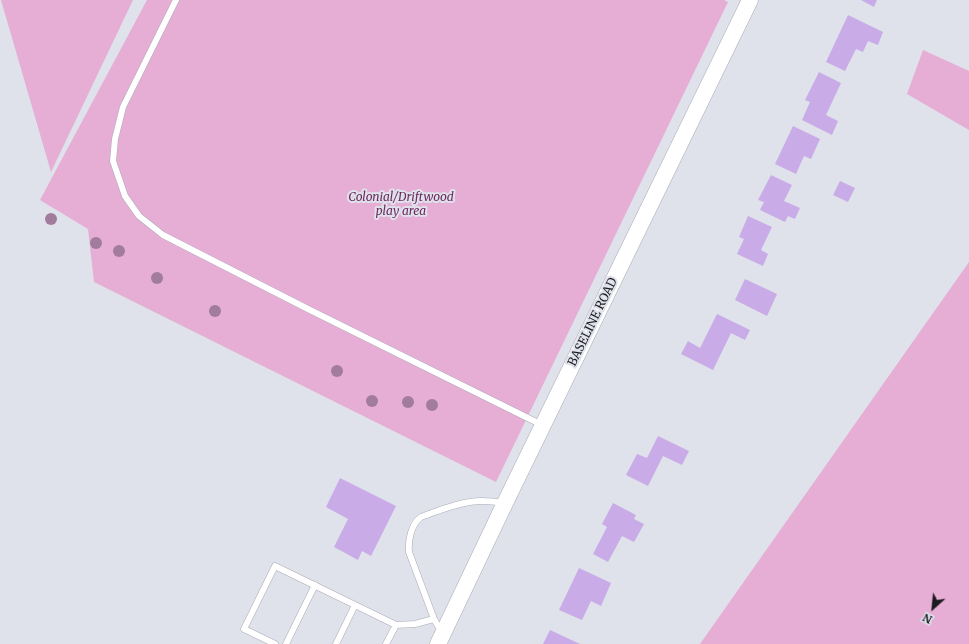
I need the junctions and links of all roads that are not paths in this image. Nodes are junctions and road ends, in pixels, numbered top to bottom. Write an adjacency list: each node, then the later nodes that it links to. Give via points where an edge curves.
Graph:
1 (176, 0): 3 (lane, via 122,107 115,139 113,161 125,196 139,216 163,235)
2 (750, 0): 3 (street, BASELINE ROAD)
3 (543, 426): 4 (street, BASELINE ROAD)
4 (505, 503): 7 (lane, via 483,501 442,509 420,518 411,531 409,552); 9 (street, BASELINE ROAD)
5 (315, 585): 6 (lane); 10 (lane, via 275,566 244,629); 11 (lane)
6 (355, 605): 8 (lane); 12 (lane)
7 (434, 619): 8 (lane); 9 (lane)
8 (396, 625): 13 (lane)
9 (441, 639)
10 (275, 644)
11 (286, 644)
12 (336, 644)
13 (386, 644)

